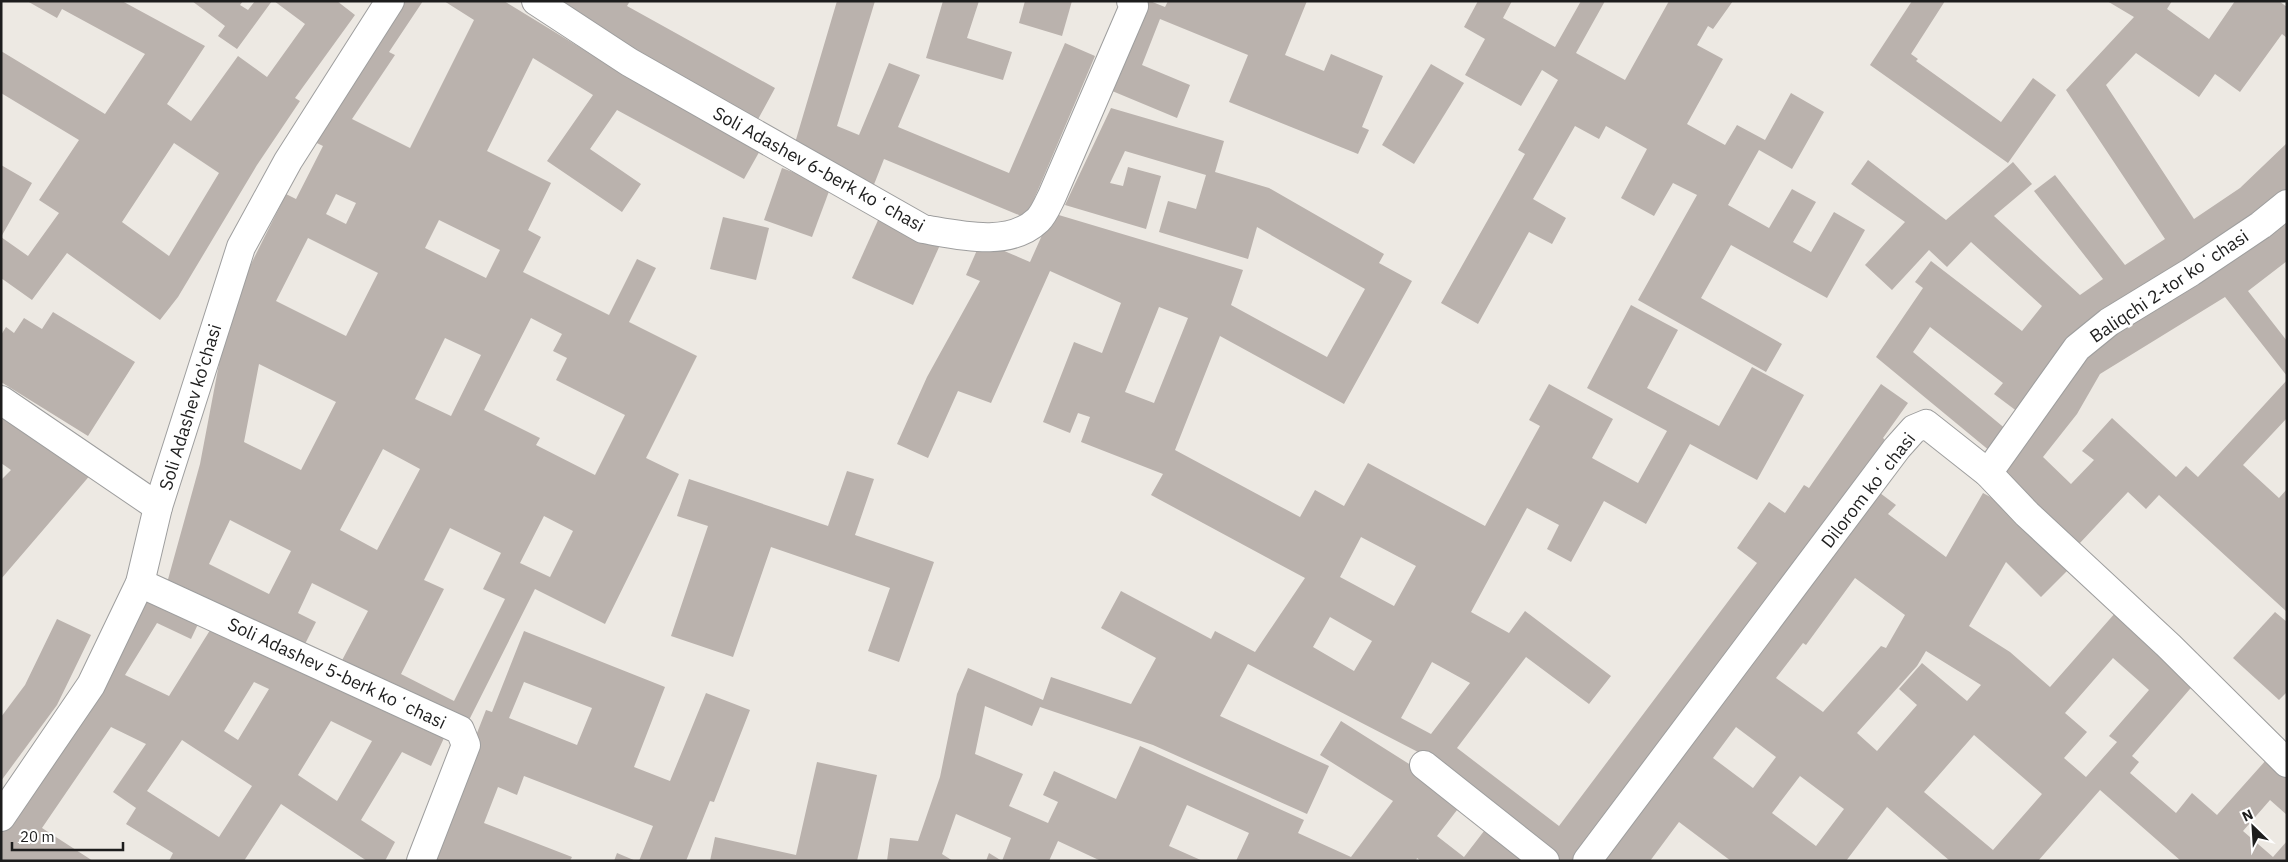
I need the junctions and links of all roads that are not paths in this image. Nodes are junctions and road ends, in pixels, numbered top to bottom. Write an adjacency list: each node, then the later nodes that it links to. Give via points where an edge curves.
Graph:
1 (390, 1): 7 (street, Soli Adashev ko'chasi, via 288,160 241,247)
2 (536, 1): 3 (street, Soli Adashev 6-berk koʻchasi, via 629,62 923,229 969,237 1020,232 1039,219 1052,196 1134,6)
3 (1131, 1)
4 (2287, 204): 6 (street, Baliqchi 2-tor koʻchasi, via 2191,272 2109,322 2077,348)
5 (1, 400): 7 (street)
6 (1988, 473): 9 (street, Dilorom koʻchasi); 14 (street, Dilorom koʻchasi, via 1933,427 1926,424 1914,429 1896,448)
7 (158, 507): 8 (street, Soli Adashev ko'chasi)
8 (140, 583): 11 (street, Soli Adashev ko'chasi, via 91,685); 12 (street, Soli Adashev 5-berk koʻchasi, via 460,730 466,745)
9 (2287, 763)
10 (1424, 765): 13 (street)
11 (1, 817)
12 (420, 861)
13 (1545, 861)
14 (1587, 861)

